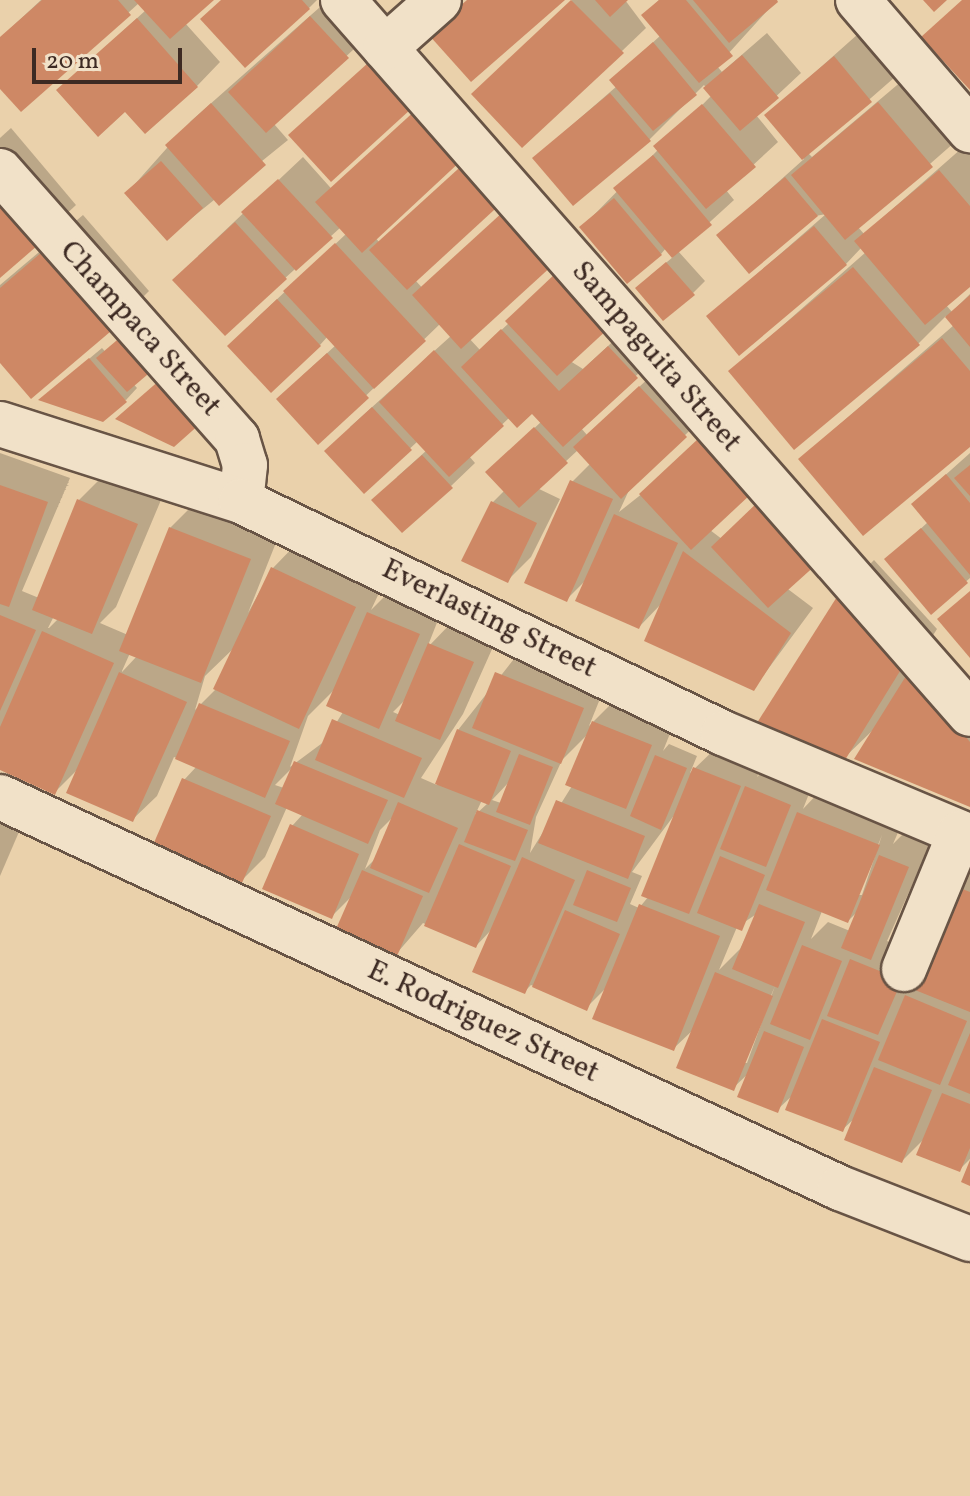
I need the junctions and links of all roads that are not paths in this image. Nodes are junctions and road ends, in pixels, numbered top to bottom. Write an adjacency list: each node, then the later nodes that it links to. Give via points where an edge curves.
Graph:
1 (343, 0): 4 (street, Sampaguita Street)
2 (439, 0): 4 (street)
3 (858, 0): 5 (street)
4 (385, 48): 9 (street, Sampaguita Street)
5 (970, 130)
6 (0, 171): 8 (street, Champaca Street, via 237,439 245,465)
7 (0, 424): 8 (street, Everlasting Street)
8 (241, 501): 11 (street, Everlasting Street, via 723,733)
9 (970, 714)
10 (0, 797): 13 (street, E. Rodriguez Street, via 840,1188)
11 (965, 835): 12 (street)
12 (904, 969)
13 (970, 1239)

